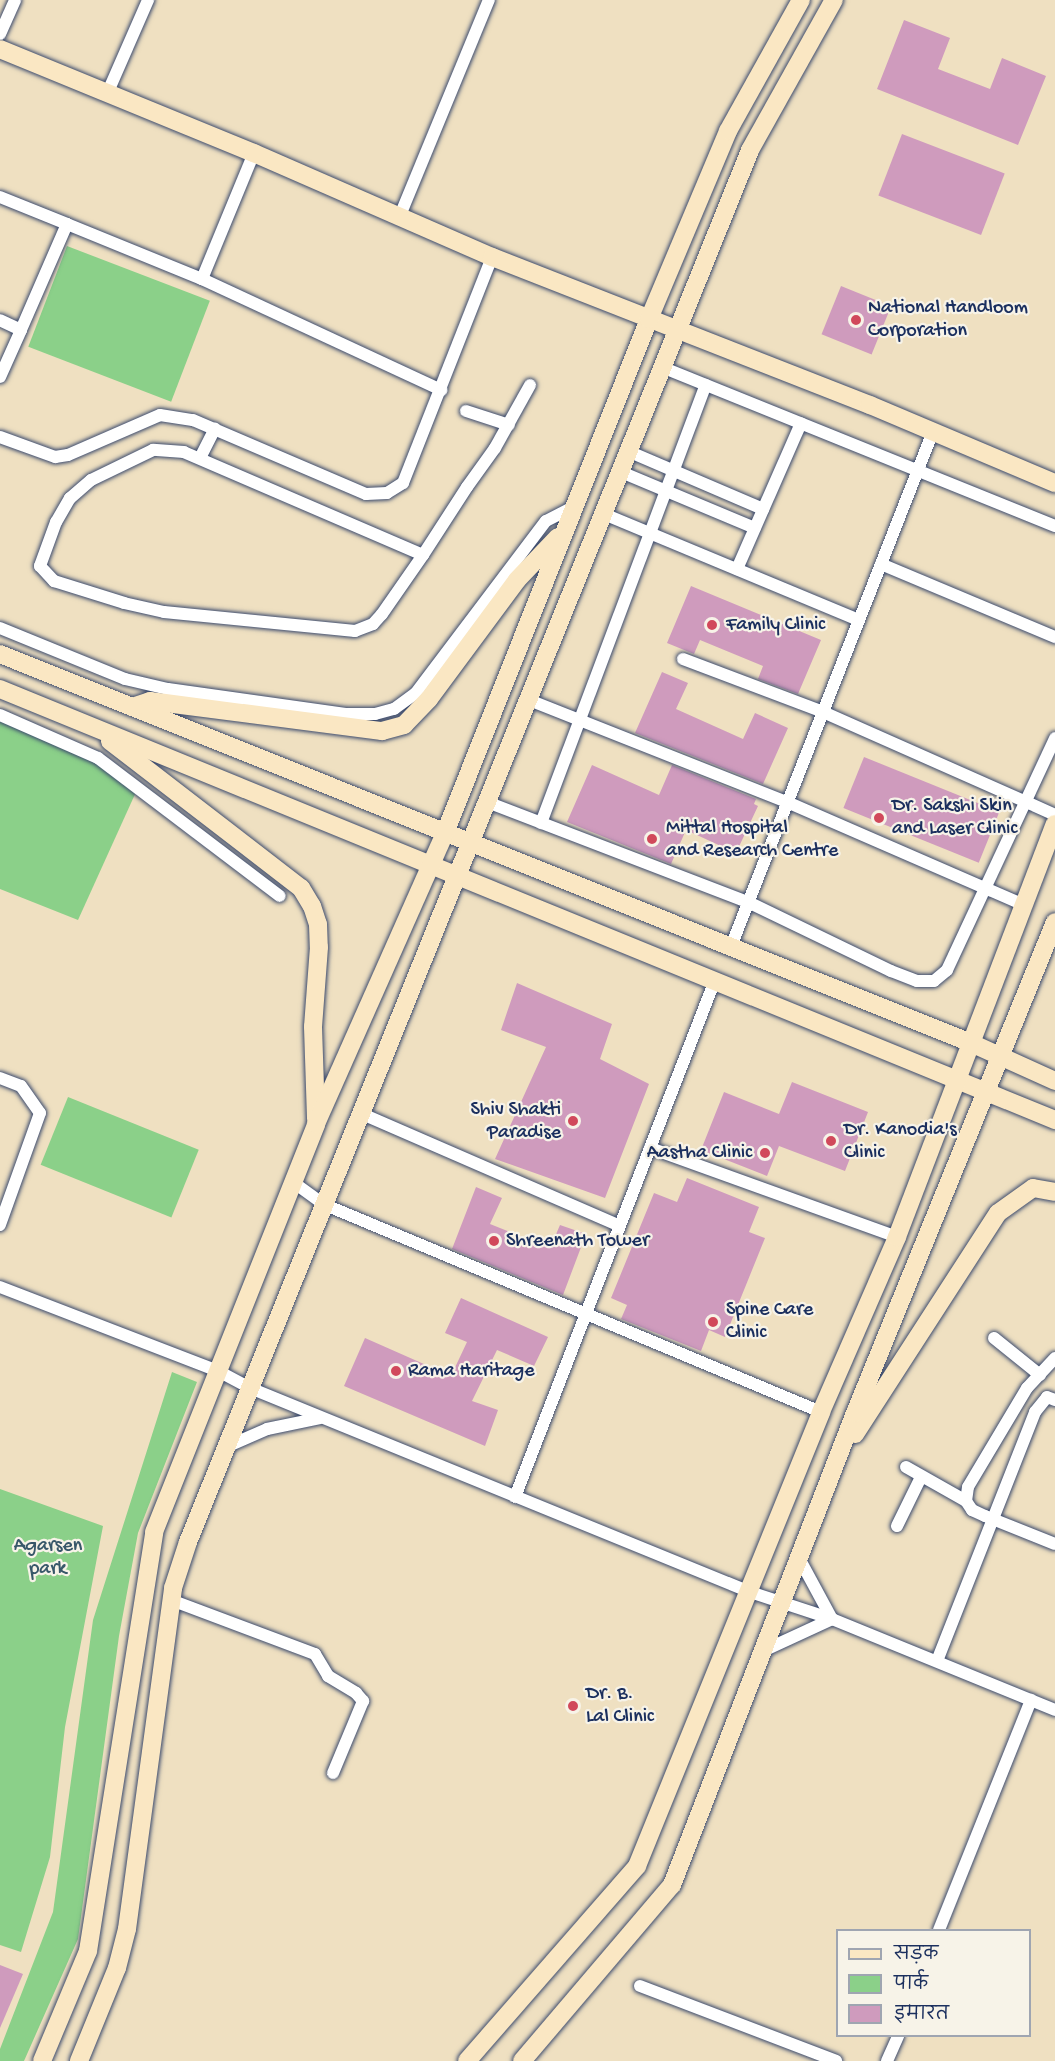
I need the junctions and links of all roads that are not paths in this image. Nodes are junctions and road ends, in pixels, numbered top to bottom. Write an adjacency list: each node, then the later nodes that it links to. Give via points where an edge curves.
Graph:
1 (15, 0): 6 (street)
2 (148, 0): 8 (street)
3 (489, 0): 11 (street)
4 (801, 0): 15 (street, via 728,131)
5 (834, 0): 18 (street, via 750,150)
6 (0, 34)
7 (0, 49): 8 (street)
8 (106, 94): 9 (street)
9 (254, 153): 11 (street); 14 (street)
10 (0, 196): 12 (street)
11 (399, 218): 13 (street)
12 (67, 224): 14 (street); 17 (street)
13 (492, 257): 15 (street); 23 (street)
14 (202, 279): 23 (street)
15 (649, 319): 18 (street); 37 (street)
16 (0, 320): 17 (street)
17 (21, 330): 20 (street)
18 (678, 332): 19 (street); 28 (street, via 870,405)
19 (663, 368): 22 (street); 30 (street)
20 (0, 377)
21 (530, 385): 26 (street)
22 (706, 385): 25 (street); 32 (street)
23 (441, 390): 27 (street, via 403,483 387,493 366,494)
24 (466, 411): 26 (street)
25 (801, 423): 33 (street); 38 (street)
26 (509, 425): 44 (street)
27 (215, 429): 29 (street, via 192,420 160,415 55,457); 31 (street)
28 (932, 435): 33 (street); 35 (street)
29 (0, 437)
30 (630, 452): 32 (street); 34 (street)
31 (200, 458): 44 (street); 44 (street, via 184,452 153,450 91,480 70,498 56,522 40,566 44,574 99,597 165,612 355,631 373,624 382,614)
32 (674, 471): 36 (street); 38 (street)
33 (918, 471): 40 (street); 45 (street)
34 (621, 472): 36 (street); 39 (street)
35 (1055, 483)
36 (666, 491): 41 (street); 43 (street)
37 (574, 507): 42 (street); 48 (street, via 546,521 415,694 394,709 375,714 347,714 168,689 125,679)
38 (763, 510): 41 (street)
39 (604, 514): 43 (street); 53 (street)
40 (1055, 526)
41 (755, 528): 46 (street)
42 (565, 530): 54 (street, via 517,580 429,699 404,725 382,731 150,701); 66 (street)
43 (650, 533): 46 (street); 57 (street)
44 (423, 555)
45 (881, 564): 47 (street); 49 (street)
46 (737, 569): 47 (street)
47 (859, 620): 55 (street)
48 (0, 628)
49 (1055, 637)
50 (0, 654): 54 (street)
51 (683, 659): 55 (street)
52 (0, 689): 58 (street)
53 (529, 700): 57 (street); 61 (street)
54 (132, 707): 66 (street)
55 (823, 712): 60 (street); 62 (street)
56 (0, 715): 71 (street, via 98,758)
57 (580, 720): 62 (street); 64 (street)
58 (93, 728): 68 (street); 85 (street, via 301,888 312,906 319,947 313,1028)
59 (1055, 738): 60 (street)
60 (1026, 801): 63 (street); 70 (street)
61 (487, 802): 64 (street); 67 (street)
62 (788, 802): 70 (street); 72 (street)
63 (1055, 815)
64 (541, 823): 72 (street)
65 (1055, 824): 73 (street)
66 (444, 833): 67 (street); 68 (street)
67 (471, 844): 69 (street); 75 (street)
68 (431, 864): 69 (street); 85 (street)
69 (457, 875): 76 (street); 83 (street)
70 (988, 887): 72 (street, via 947,970 934,981 917,981 891,971); 73 (street)
71 (280, 896)
72 (748, 902): 75 (street)
73 (1022, 904): 77 (street)
74 (1055, 922): 78 (street)
75 (730, 949): 77 (street)
76 (714, 980): 80 (street); 86 (street)
77 (971, 1043): 78 (street); 80 (street)
78 (999, 1058): 81 (street); 82 (street)
79 (0, 1078): 90 (street, via 21,1086 40,1113)
80 (959, 1080): 82 (street); 92 (street)
81 (1055, 1081)
82 (986, 1091): 84 (street); 104 (street)
83 (360, 1113): 89 (street); 91 (street)
84 (1055, 1120)
85 (316, 1124): 87 (street)
86 (650, 1148): 91 (street); 92 (street)
87 (293, 1182): 89 (street); 97 (street)
88 (1055, 1192): 104 (street, via 1033,1188 998,1213)
89 (323, 1204): 94 (street); 99 (street)
90 (0, 1225)
91 (620, 1226): 94 (street)
92 (897, 1238): 101 (street)
93 (0, 1287): 97 (street)
94 (585, 1316): 101 (street); 107 (street)
95 (994, 1338): 98 (street)
96 (1054, 1363): 98 (street)
97 (220, 1372): 99 (street); 125 (street, via 148,1554 88,1951)
98 (1040, 1375): 108 (street, via 1027,1388 968,1487)
99 (250, 1388): 102 (street); 103 (street)
100 (1055, 1400): 109 (street, via 1047,1397 1035,1412)
101 (821, 1412): 113 (street)
102 (322, 1418): 103 (street, via 267,1429); 107 (street)
103 (226, 1447): 114 (street, via 188,1542)
104 (835, 1464): 112 (street)
105 (906, 1467): 106 (street)
106 (921, 1477): 108 (street); 110 (street)
107 (515, 1497): 113 (street)
108 (966, 1501): 109 (street, via 972,1509)
109 (994, 1520): 111 (street); 118 (street)
110 (897, 1526)
111 (1055, 1544)
112 (800, 1558): 115 (street); 116 (street)
113 (750, 1592): 115 (street); 127 (street, via 637,1866)
114 (171, 1600): 121 (street, via 315,1654 328,1676 356,1693 363,1701); 126 (street, via 127,1929 117,1968)
115 (784, 1602): 116 (street); 117 (street)
116 (832, 1619): 117 (street); 118 (street)
117 (765, 1650): 128 (street, via 672,1885)
118 (937, 1661): 119 (street)
119 (1031, 1700): 120 (street); 122 (street)
120 (1055, 1710)
121 (333, 1773)
122 (939, 1929)
123 (640, 1986): 129 (street)
124 (898, 2037): 130 (street)
125 (42, 2061)
126 (79, 2061)
127 (467, 2061)
128 (522, 2061)
129 (836, 2061)
130 (888, 2061)

